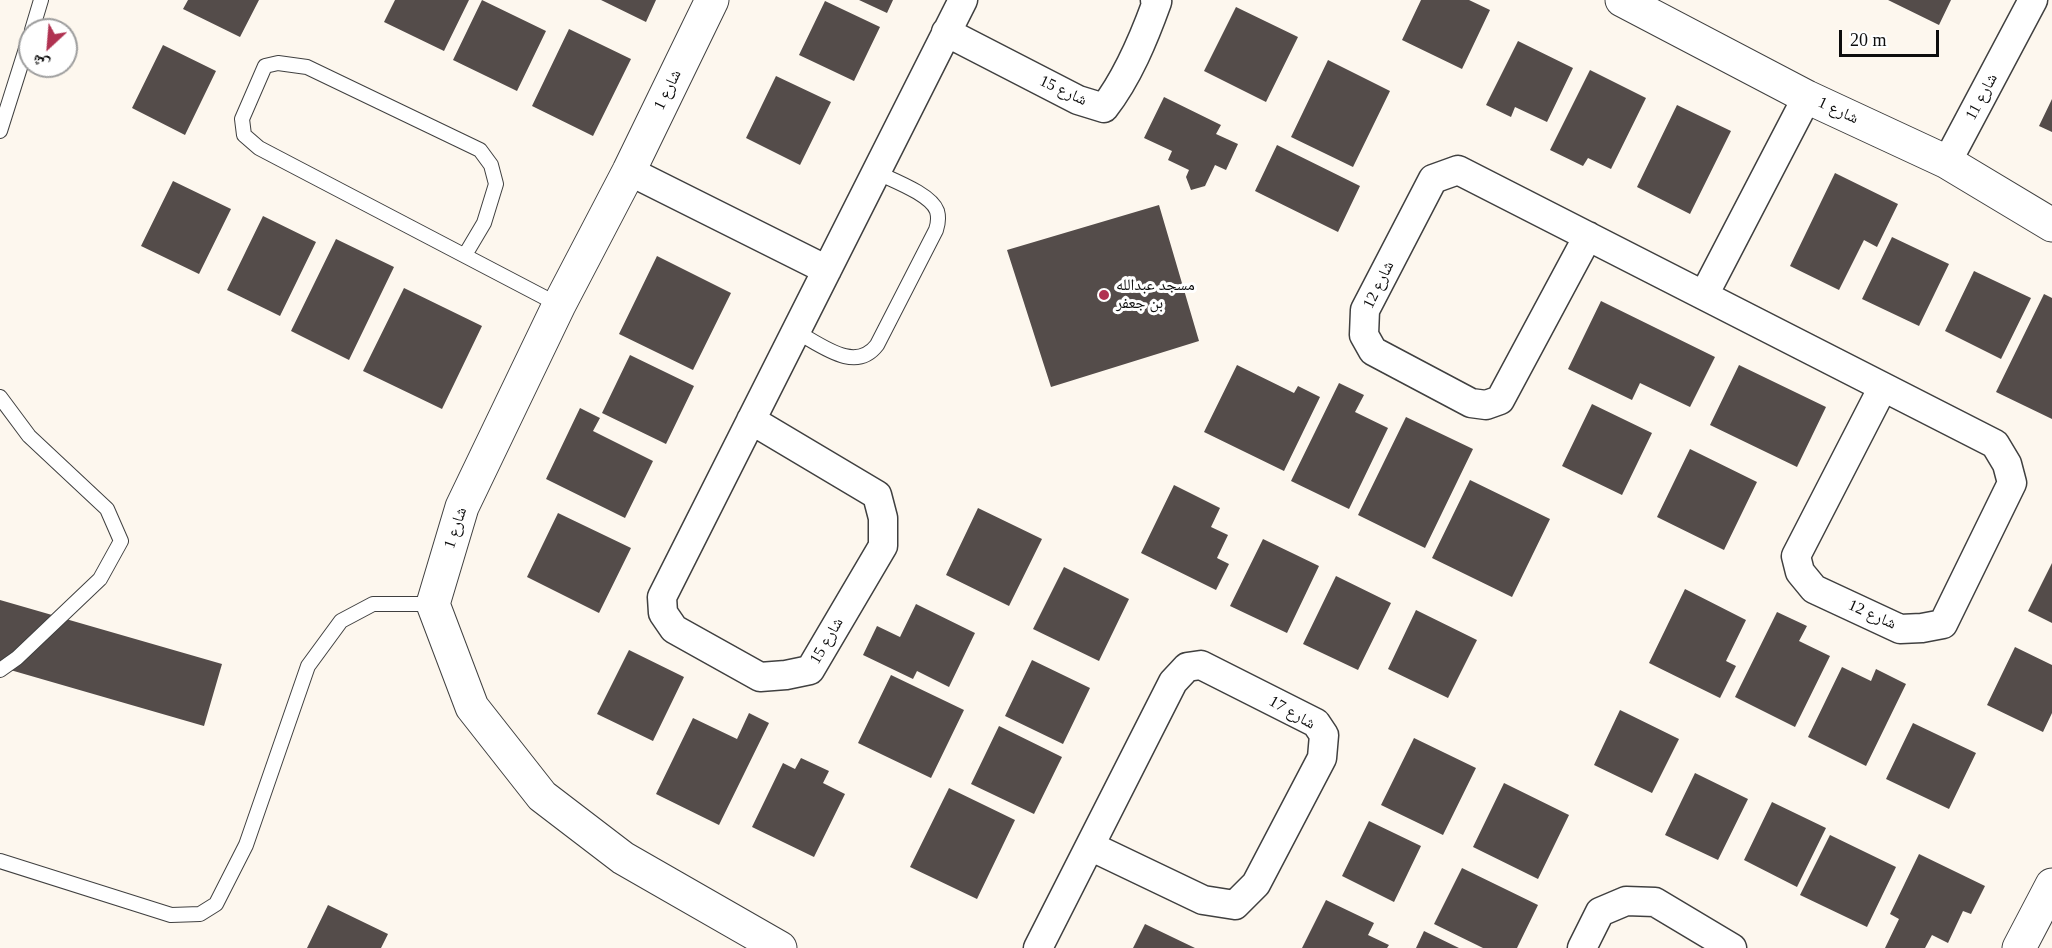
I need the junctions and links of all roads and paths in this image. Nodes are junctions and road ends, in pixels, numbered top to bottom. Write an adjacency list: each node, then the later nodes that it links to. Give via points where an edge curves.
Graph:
1 (41, 0): 7 (lane)
2 (712, 0): 13 (street, شارع 1)
3 (963, 0): 8 (street, شارع 15)
4 (1155, 0): 8 (street, شارع 15, via 1150,23 1117,91 1104,108 1078,100)
5 (1622, 0): 10 (street, شارع 1)
6 (2034, 0): 12 (street, شارع 11)
7 (36, 18)
8 (946, 32): 14 (street, شارع 15)
9 (18, 74): 11 (lane)
10 (1807, 97): 12 (street, شارع 1); 19 (street)
11 (0, 131)
12 (1947, 162): 15 (street, شارع 1)
13 (629, 171): 18 (street); 20 (street, شارع 1)
14 (876, 171): 18 (street, شارع 15); 21 (lane, via 925,196 937,211 936,230 871,353 852,359)
15 (2052, 225)
16 (1588, 237): 16 (street, شارع 12, via 1500,400 1486,405 1471,403 1372,351 1364,334 1365,310 1433,179 1458,170); 19 (street, شارع 12)
17 (465, 255): 17 (lane, via 259,148 244,135 242,119 266,66 278,63 307,67 480,150 491,165 496,184 484,223); 20 (lane)
18 (826, 270): 21 (street, شارع 15)
19 (1704, 295): 22 (street, شارع 12)
20 (559, 305): 25 (street, شارع 1, via 462,507)
21 (795, 332): 24 (street, شارع 15)
22 (1882, 387): 22 (street, شارع 12, via 1995,444 2007,464 2012,483 1943,624 1900,628 1814,589 1800,572 1796,556)
23 (0, 397): 26 (lane, via 29,436 107,509 121,541 100,579)
24 (751, 420): 24 (street, شارع 15, via 662,597 663,614 674,629 760,677 786,675 810,670 884,546 883,518 877,495)
25 (433, 604): 28 (lane, via 374,604 341,621 308,666 246,845 216,904 201,914 171,915); 30 (street, via 472,707 542,796 623,858)
26 (0, 670)
27 (1090, 846): 27 (street, شارع 17, via 1173,682 1187,667 1202,665 1316,723 1324,735 1322,758 1256,884 1235,905 1203,900); 31 (street, شارع 17)
28 (0, 861)
29 (2052, 885): 34 (street)
30 (773, 947)
31 (1038, 948)
32 (1582, 948): 33 (street, via 1600,912 1626,901 1655,902)
33 (1732, 948)
34 (2019, 948)

